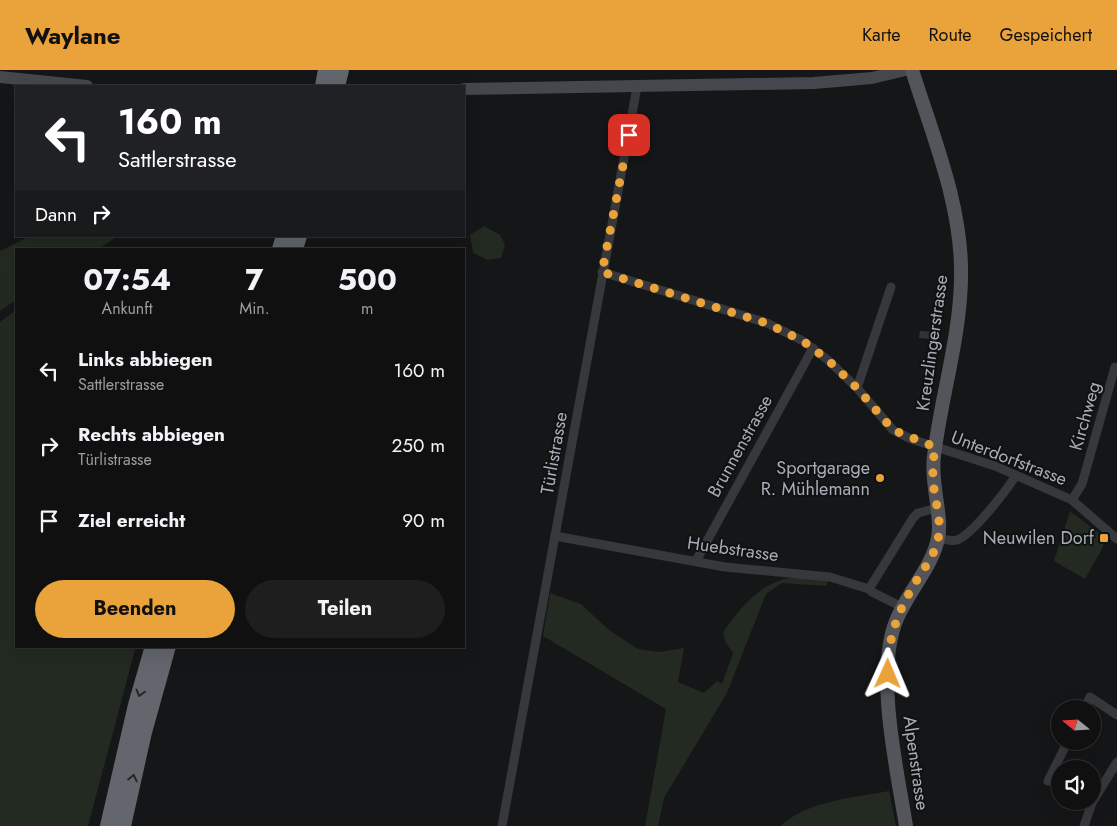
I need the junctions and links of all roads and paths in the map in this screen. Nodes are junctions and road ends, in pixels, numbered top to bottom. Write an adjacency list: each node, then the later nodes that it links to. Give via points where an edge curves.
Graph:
1 (326, 70): 7 (highway)
2 (341, 70): 8 (highway)
3 (905, 70): 9 (street, via 872,78 814,83)
4 (912, 70): 16 (main road, Kreuzlingerstrasse, via 952,202 961,258 959,309)
5 (0, 77): 6 (street)
6 (77, 85)
7 (323, 85)
8 (337, 85)
9 (637, 86): 10 (street); 11 (street, Türlistrasse)
10 (465, 89)
11 (602, 272): 13 (street, Unterdorfstrasse, via 766,323); 20 (street, Türlistrasse)
12 (891, 286): 15 (street)
13 (813, 348): 15 (street, Unterdorfstrasse); 23 (street, Brunnenstrasse)
14 (1115, 366): 18 (street, Kirchweg, via 1082,484)
15 (857, 388): 16 (street, Unterdorfstrasse, via 893,430)
16 (935, 447): 17 (street, Unterdorfstrasse, via 995,466); 19 (main road, Alpenstrasse, via 932,474)
17 (1015, 477): 18 (street, Unterdorfstrasse); 21 (street, via 1002,496 962,537 952,541)
18 (1072, 500): 22 (street, Unterdorfstrasse)
19 (936, 508): 21 (main road, Alpenstrasse); 24 (street, via 918,513 913,518)
20 (555, 536): 23 (street, Huebstrasse); 35 (street, Türlistrasse)
21 (938, 538): 25 (main road, Alpenstrasse, via 931,557)
22 (1117, 539)
23 (696, 561): 24 (street, Huebstrasse, via 741,569 830,577)
24 (869, 588): 25 (street, Huebstrasse)
25 (902, 607): 36 (main road, Alpenstrasse, via 892,632 888,657 892,728)
26 (152, 648): 33 (highway, one-way to 33)
27 (167, 648): 34 (highway, one-way to 27)
28 (1101, 704): 29 (street)
29 (1117, 715)
30 (1064, 750): 32 (street)
31 (1117, 762): 37 (street, via 1092,803)
32 (1048, 781)
33 (108, 826)
34 (123, 826)
35 (502, 826)
36 (906, 826)
37 (1084, 826)

